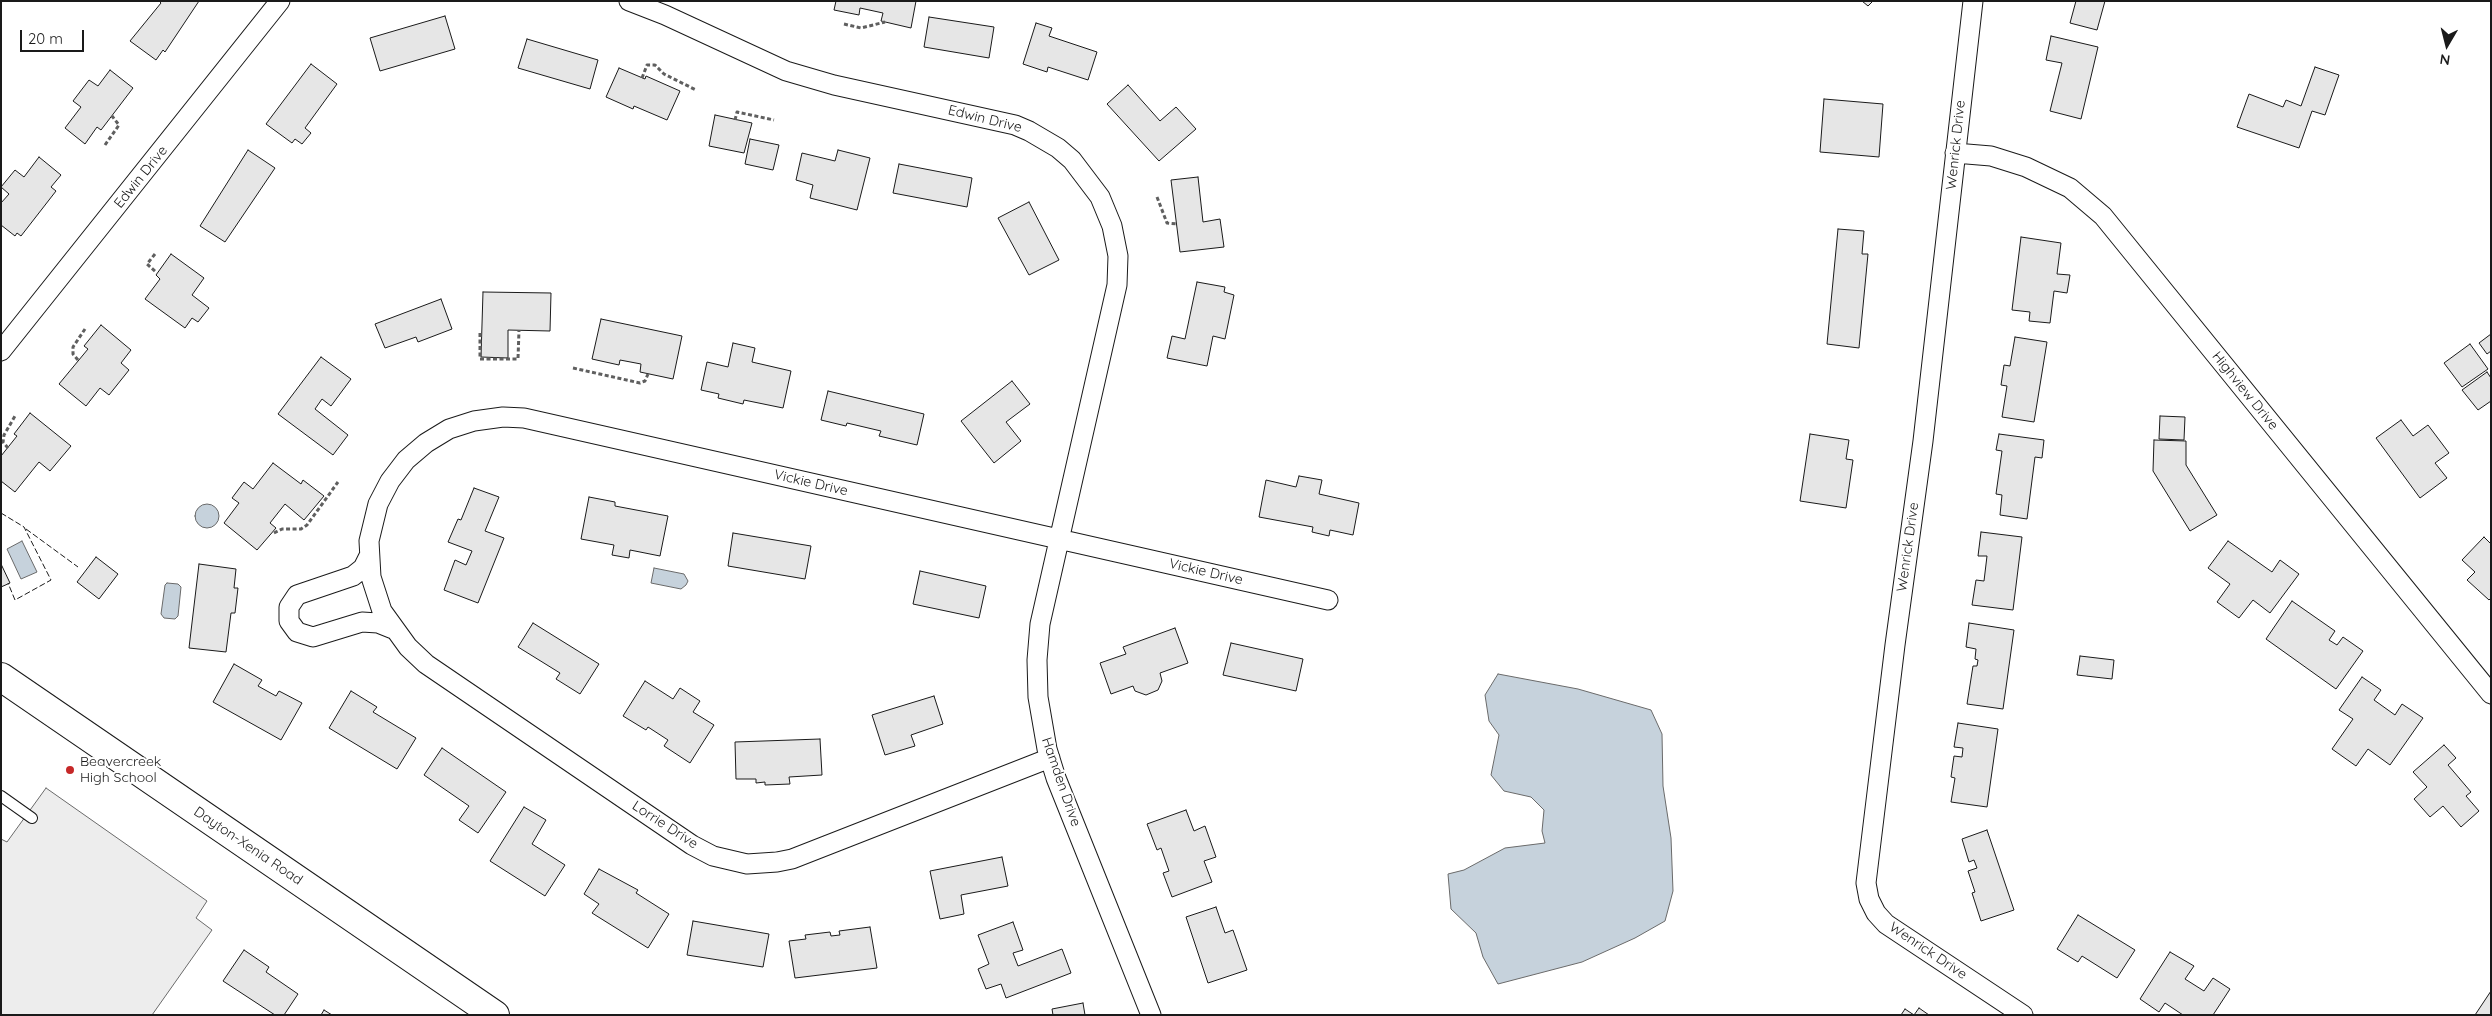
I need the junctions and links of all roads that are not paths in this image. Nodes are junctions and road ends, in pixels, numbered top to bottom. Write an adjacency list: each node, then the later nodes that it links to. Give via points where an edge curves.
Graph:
1 (280, 1): 5 (street, Edwin Drive)
2 (629, 1): 6 (street, Edwin Drive, via 786,71 834,85 1015,125 1058,148 1083,171 1100,197 1112,226 1118,256 1117,285)
3 (1973, 1): 4 (street, Wenrick Drive)
4 (1955, 153): 11 (street, Highview Drive, via 1991,156 2026,167 2070,188 2103,216); 17 (street, Wenrick Drive, via 1923,441 1894,645 1866,883 1876,913 1886,924)
5 (1, 351)
6 (1059, 539): 7 (street, Vickie Drive, via 524,418 503,417 449,429 426,442 406,460 378,504); 8 (street, Vickie Drive); 12 (street, Hamden Drive, via 1040,624 1037,660 1040,718)
7 (369, 556): 9 (street, Lorrie Drive, via 376,596); 9 (street, via 363,568 353,576 296,595 289,607 289,621 297,632 313,637 362,622 378,623)
8 (1328, 600)
9 (393, 629): 12 (street, Lorrie Drive, via 426,664 692,845 731,861 763,864 792,858)
10 (1, 677): 15 (main road, Dayton-Xenia Road)
11 (2491, 694)
12 (1050, 758): 16 (street, Hamden Drive)
13 (1, 796): 14 (lane)
14 (32, 818)
15 (495, 1015)
16 (1152, 1015)
17 (2023, 1015)

